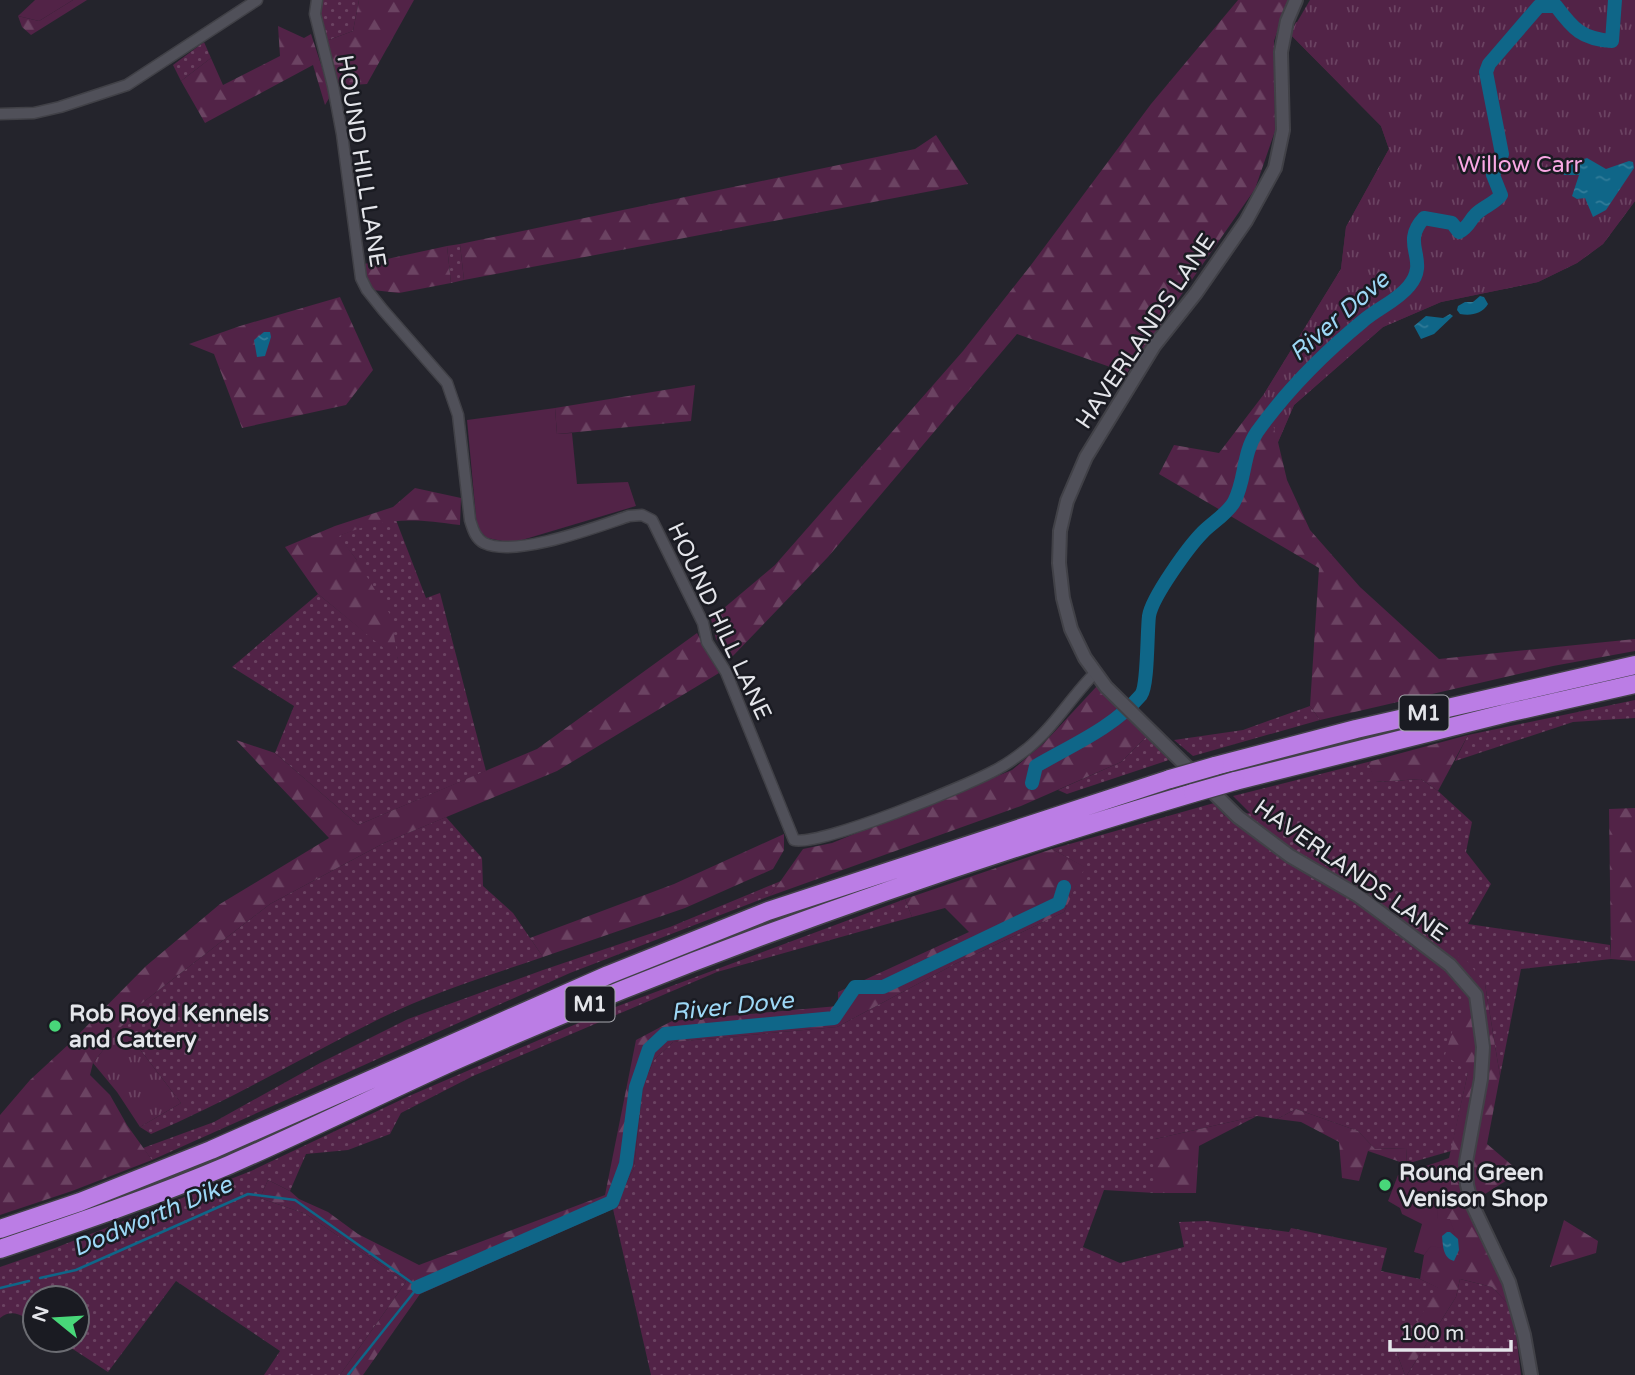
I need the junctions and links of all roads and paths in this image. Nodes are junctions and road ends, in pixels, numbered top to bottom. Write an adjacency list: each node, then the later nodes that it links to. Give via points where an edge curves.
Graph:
1 (257, 0): 4 (street, via 127,85 34,113)
2 (317, 0): 6 (street, HOUND HILL LANE, via 315,14 342,134 361,278 447,383 458,415 474,534 482,542 521,548 629,516 652,520 703,623 707,642 722,664 794,840 827,837 1001,767 1040,738)
3 (1296, 0): 6 (street, HAVERLANDS LANE, via 1281,52 1283,130 1275,168 1245,221 1131,381 1086,457 1063,514 1058,548 1063,598 1071,629)
4 (0, 114)
5 (1635, 665): 8 (highway, M1, bridge, via 1215,766 768,911 608,975 211,1150)
6 (1096, 673): 10 (street, HAVERLANDS LANE, via 1238,817 1384,915 1450,965 1475,995 1483,1047 1466,1162 1467,1185 1512,1293)
7 (1635, 684): 9 (highway, M1, bridge, via 1236,781 904,884 622,990 229,1165 103,1215)
8 (0, 1229)
9 (0, 1249)
10 (1531, 1375)

